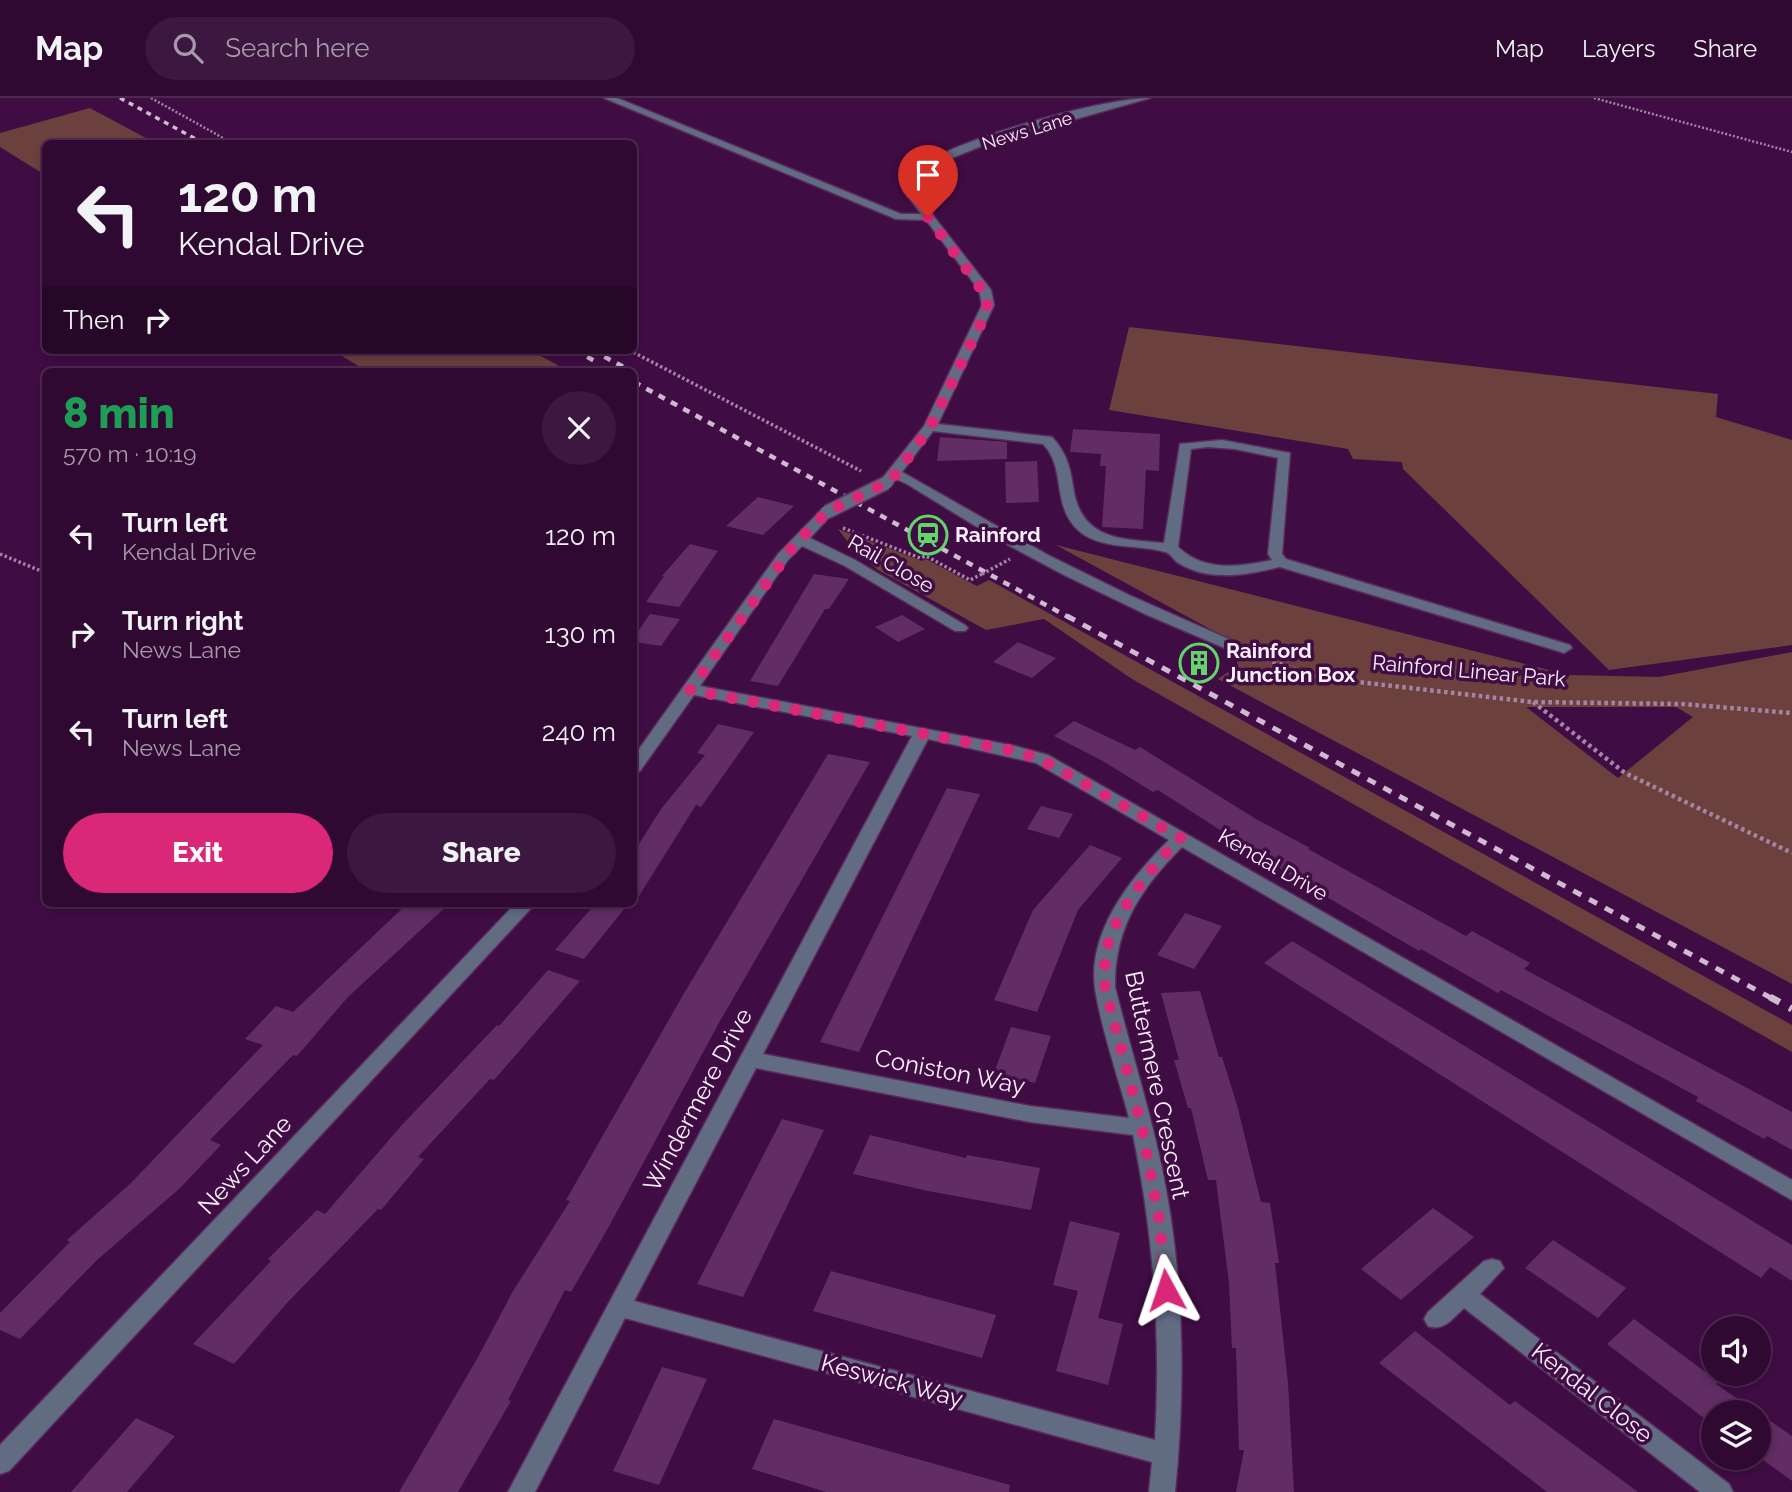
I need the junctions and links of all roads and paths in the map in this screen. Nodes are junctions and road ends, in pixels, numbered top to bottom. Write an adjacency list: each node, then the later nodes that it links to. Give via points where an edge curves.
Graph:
1 (151, 98): 5 (path)
2 (610, 98): 7 (street, via 900,217)
3 (1145, 98): 7 (street, News Lane, via 921,166 907,178 907,187)
4 (1594, 98): 6 (path)
5 (227, 140)
6 (1792, 152)
7 (928, 217): 9 (street, News Lane, via 985,290 988,306)
8 (637, 354): 10 (path)
9 (930, 427): 11 (street, News Lane); 14 (street, via 1046,440 1056,446 1065,468 1069,506 1079,526 1112,540)
10 (856, 469)
11 (891, 478): 12 (street, News Lane, bridge); 20 (street, via 923,485 1012,542 1121,599)
12 (824, 515): 13 (street, News Lane); 16 (path, bridge, via 920,558 926,556 970,580)
13 (800, 539): 19 (street, Rail Close); 22 (street, News Lane)
14 (1171, 548): 17 (street, via 1180,559 1202,568 1232,572); 17 (street, via 1185,447 1249,449 1284,456 1275,554)
15 (0, 554): 18 (path)
16 (1010, 559)
17 (1281, 562): 21 (street)
18 (42, 571)
19 (960, 628)
20 (1234, 646): 23 (path, Rainford Linear Park, via 1315,677)
21 (1564, 648)
22 (690, 690): 25 (street, Kendal Drive); 26 (street, News Lane)
23 (1532, 702): 24 (path, Rainford Linear Park, via 1682,704); 28 (path, via 1625,773)
24 (1792, 713)
25 (922, 734): 27 (street, Kendal Drive, via 1042,760); 30 (street, Windermere Drive)
26 (637, 763)
27 (1181, 838): 31 (street, Buttermere Crescent, via 1142,884 1114,928 1104,965 1110,1009); 32 (street, Kendal Drive)
28 (1792, 853)
29 (523, 907): 38 (street, News Lane)
30 (750, 1059): 31 (street, Coniston Way, via 1030,1114); 35 (street, Windermere Drive)
31 (1142, 1128): 37 (street, Buttermere Crescent, via 1159,1219 1170,1338)
32 (1792, 1191)
33 (1492, 1268): 34 (street)
34 (1463, 1294): 36 (street); 41 (street, Kendal Close)
35 (618, 1306): 37 (street, Keswick Way); 39 (street, Windermere Drive)
36 (1436, 1319)
37 (1167, 1455): 40 (street, Buttermere Crescent)
38 (0, 1463)
39 (521, 1492)
40 (1162, 1492)
41 (1720, 1492)

